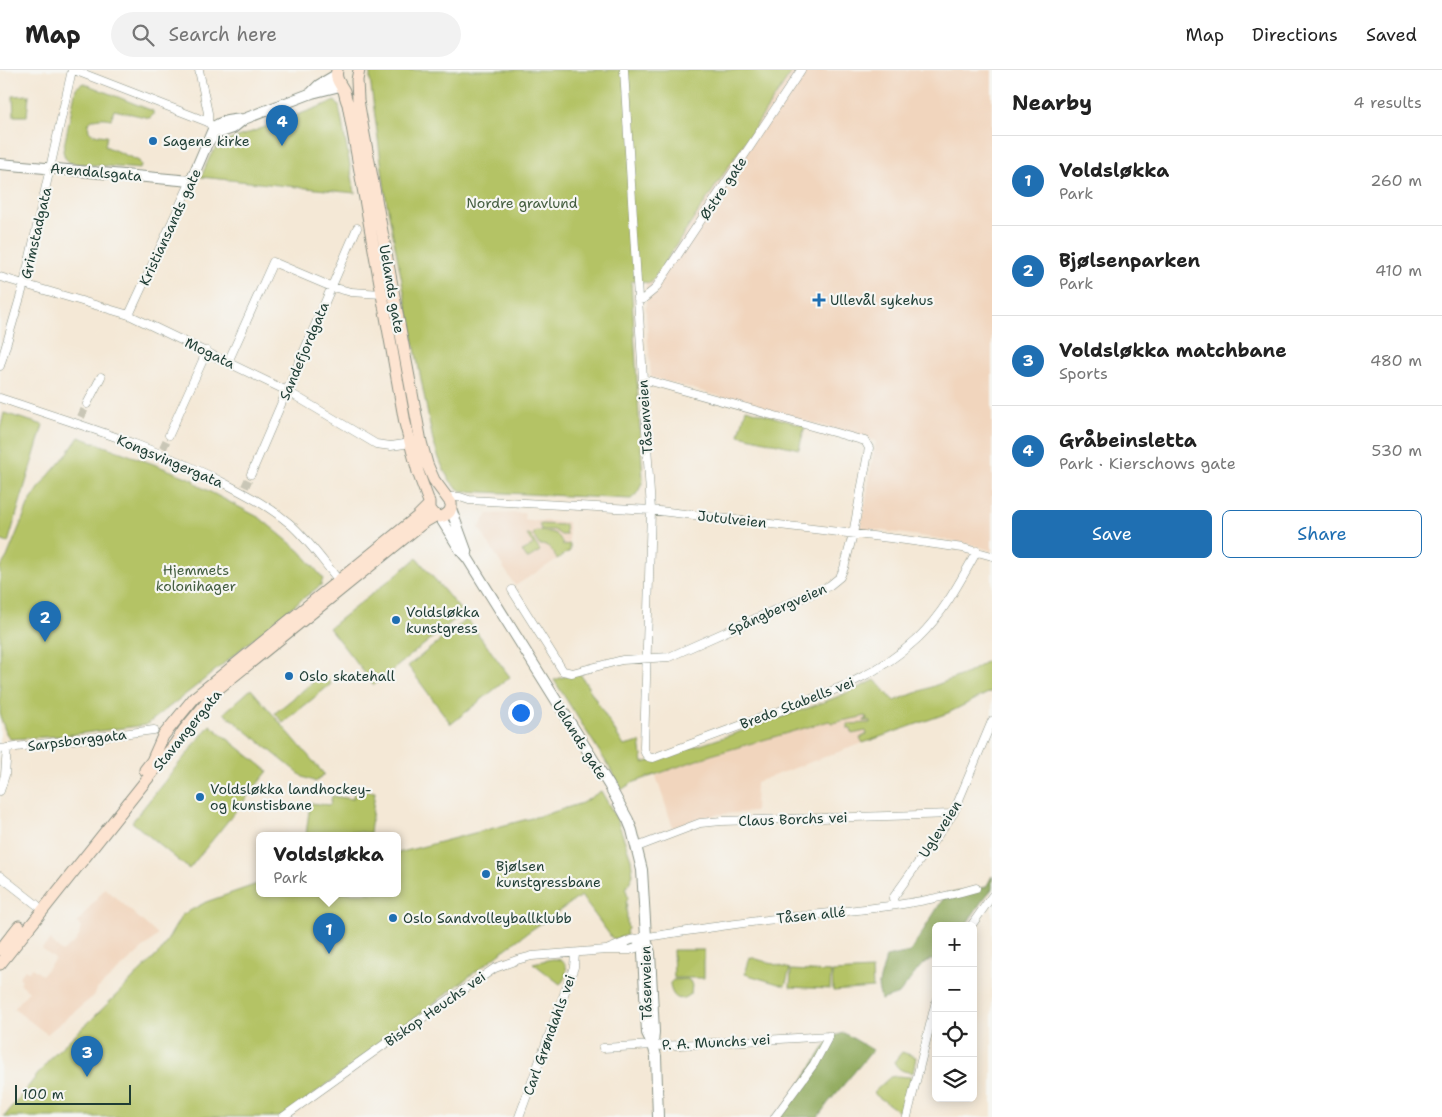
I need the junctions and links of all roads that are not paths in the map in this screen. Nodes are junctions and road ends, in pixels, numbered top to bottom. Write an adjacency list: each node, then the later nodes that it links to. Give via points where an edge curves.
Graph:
1 (73, 70): 9 (street); 11 (street, Grimstadgata)
2 (198, 70): 9 (street)
3 (624, 70): 18 (street, Tåsenveien)
4 (801, 70): 18 (street, Østre gate, via 655,290)
5 (337, 72): 7 (main road, Uelands gate); 8 (street)
6 (358, 75): 7 (main road, Uelands gate, via 350,86); 31 (main road, Uelands gate, via 358,100 421,442 430,471)
7 (341, 87): 8 (street); 17 (main road, Uelands gate, via 348,104)
8 (312, 93): 9 (street, via 244,119 219,124)
9 (212, 131): 12 (street, Kristiansands gate)
10 (0, 164): 11 (street, Arendalsgata)
11 (51, 168): 12 (street, Arendalsgata); 15 (street, Grimstadgata)
12 (191, 181): 19 (street, Kristiansands gate)
13 (357, 228): 16 (street, Sandefjordgata)
14 (0, 278): 15 (street, Mogata)
15 (24, 284): 19 (street, Mogata); 22 (street, Grimstadgata)
16 (332, 287): 17 (street); 21 (street, via 273,262); 25 (street, Sandefjordgata)
17 (382, 294): 29 (main road, Uelands gate)
18 (638, 300): 24 (street, Tåsenveien)
19 (129, 315): 20 (street, Mogata)
20 (208, 352): 21 (street, Mogata); 28 (street)
21 (228, 362): 25 (street, Mogata)
22 (0, 366)
23 (101, 377): 27 (street)
24 (643, 379): 33 (street, Tåsenveien); 35 (street, Spångbergveien, via 865,441 869,448)
25 (287, 391): 29 (street, Mogata, via 376,444); 30 (street, Sandefjordgata)
26 (0, 398): 39 (street, Kongsvingergata, via 79,420 162,451 244,490 289,523)
27 (87, 404)
28 (168, 435)
29 (410, 443): 32 (main road, Uelands gate)
30 (251, 474)
31 (448, 502): 32 (main road, via 435,495); 33 (street, Jutulveien, via 469,500); 34 (main road, via 448,513); 38 (street, Uelands gate)
32 (429, 504): 34 (main road, Uelands gate, via 430,512); 39 (main road, Stavangergata)
33 (651, 510): 35 (street, Jutulveien); 41 (street, Tåsenveien)
34 (438, 516): 38 (street, Uelands gate); 39 (main road, Stavangergata, via 422,523)
35 (853, 534): 36 (street, Jutulveien); 41 (street, Spångbergveien, via 844,568 829,586 669,657)
36 (977, 551): 37 (street, Jutulveien); 46 (street, Bredo Stabells vei, via 937,617 896,657 831,692)
37 (992, 556)
38 (468, 559): 49 (street, Uelands gate, via 609,785)
39 (341, 583): 43 (main road, Stavangergata, via 194,698); 44 (main road, Stavangergata, via 219,688)
40 (512, 590): 41 (street, Spångbergveien, via 562,671 572,674 622,660)
41 (647, 659): 46 (street, Tåsenveien, via 644,751)
42 (992, 721): 48 (street, Ugleveien)
43 (162, 731): 44 (street); 45 (street, Sarpsborggata); 53 (main road, Stavangergata, via 152,761)
44 (175, 744): 59 (main road, Stavangergata)
45 (4, 749): 47 (street, via 5,775)
46 (653, 758)
47 (0, 790)
48 (953, 814): 49 (street, Claus Borchs vei, via 700,823); 54 (street, Ugleveien, via 893,898)
49 (638, 847): 56 (street, Uelands gate, via 644,881)
50 (0, 876): 53 (street)
51 (976, 888): 54 (street, Tåsen allé)
52 (992, 896): 55 (street)
53 (37, 905): 57 (main road, Stavangergata)
54 (894, 905): 56 (street, Tåsen allé)
55 (973, 922)
56 (646, 937): 58 (street, Biskop Heuchs vei, via 630,950); 61 (street, Tåsenveien, via 650,953)
57 (0, 950)
58 (575, 953): 63 (street, Biskop Heuchs vei, via 532,956 495,968); 64 (street, Carl Grøndahls vei, via 574,967)
59 (0, 964)
60 (933, 1012): 67 (street)
61 (653, 1045): 62 (street, P. A. Munchs vei); 65 (street, Tåsenveien, via 657,1066); 66 (street, P. A. Munchs vei, via 829,1036 814,1064)
62 (602, 1048)
63 (283, 1117)
64 (519, 1117)
65 (658, 1117)
66 (775, 1117)
67 (907, 1117)

